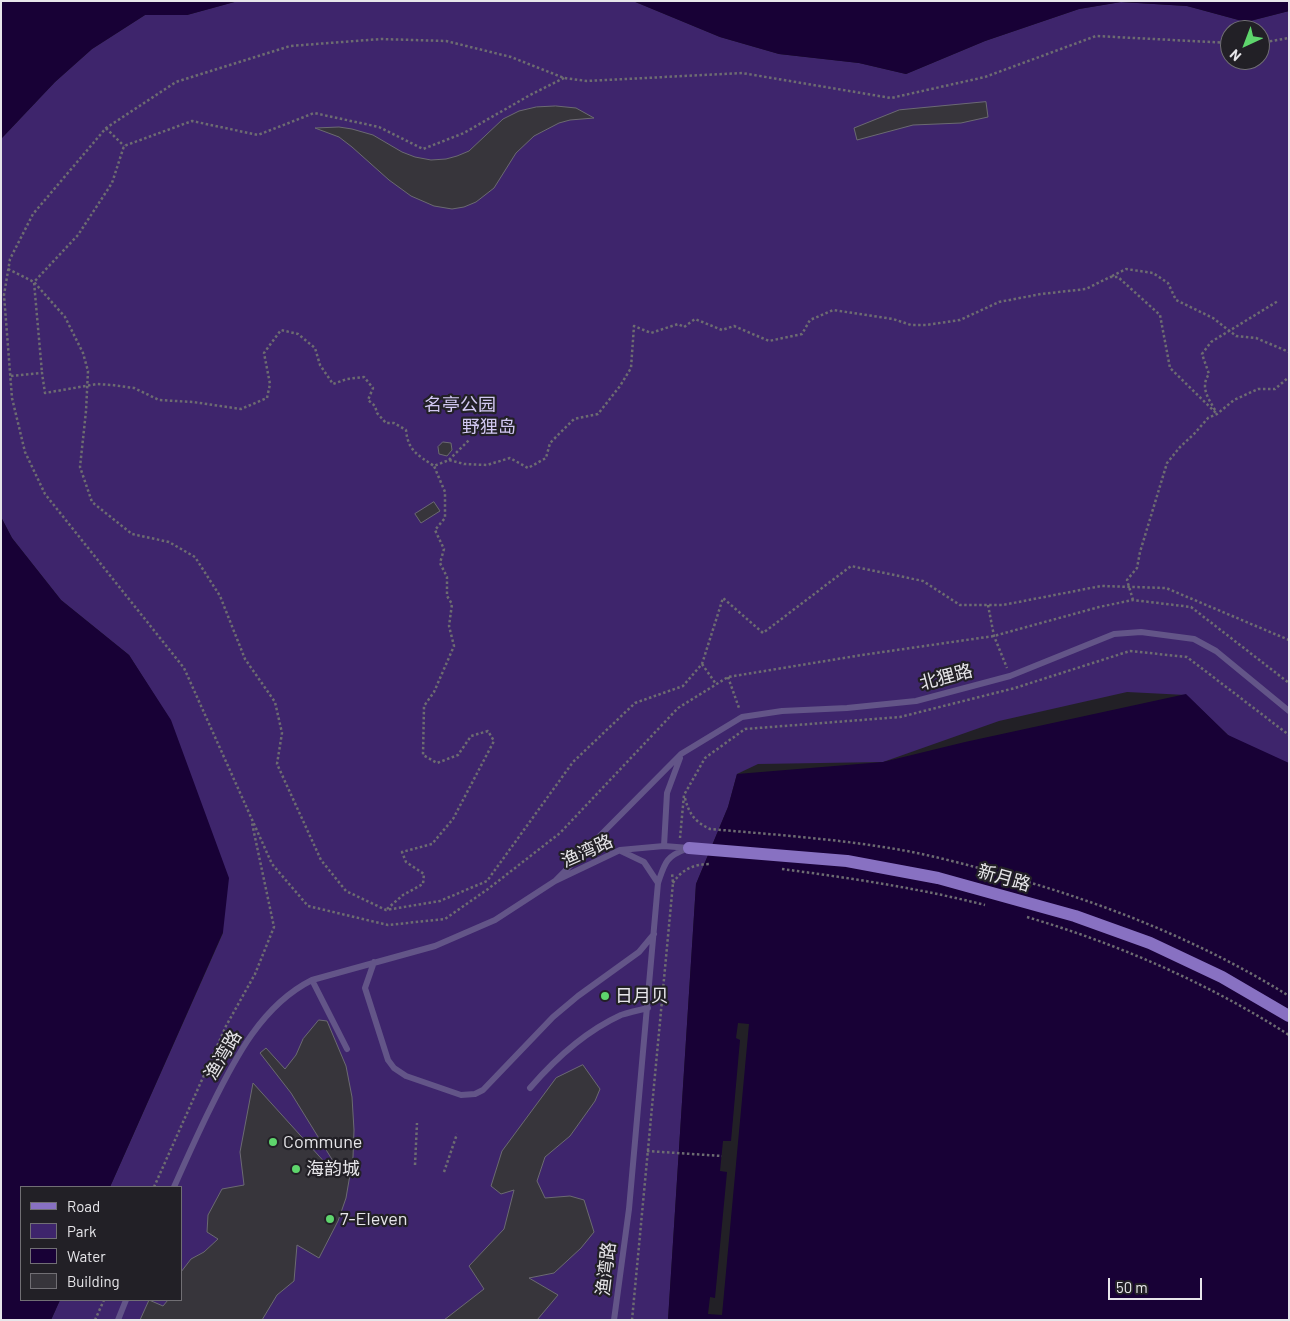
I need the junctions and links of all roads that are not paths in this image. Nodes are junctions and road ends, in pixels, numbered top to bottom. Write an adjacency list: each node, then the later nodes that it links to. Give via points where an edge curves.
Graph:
1 (1289, 711): 2 (lane, 北狸路, via 1216,652 1194,639 1141,632 1114,634 1010,676 916,701 742,717)
2 (681, 754): 3 (lane, via 668,792); 6 (lane, 北狸路)
3 (664, 846): 4 (lane, 渔湾路); 5 (lane, 渔湾路)
4 (684, 847): 7 (lane, 渔湾路, via 671,854); 12 (street, 新月路, via 847,861 938,878 1075,916 1150,943 1222,977)
5 (620, 850): 6 (lane, 渔湾路); 7 (lane, via 644,862)
6 (555, 881): 9 (lane, 渔湾路, via 495,920 435,946)
7 (658, 883): 8 (lane, 渔湾路)
8 (655, 934): 9 (lane, via 639,952 553,1017 483,1090 475,1094 460,1095 418,1081 394,1068 388,1060 365,988); 11 (lane, 渔湾路)
9 (374, 962): 10 (lane, 渔湾路)
10 (312, 980): 13 (lane); 15 (lane, 渔湾路, via 275,1007 247,1040 225,1078)
11 (648, 1008): 14 (lane, via 623,1014 601,1026 559,1058); 18 (lane, 渔湾路, via 629,1209)
12 (1289, 1016)
13 (347, 1049)
14 (530, 1088)
15 (174, 1186)
16 (126, 1301): 17 (lane)
17 (118, 1320)
18 (614, 1320)

